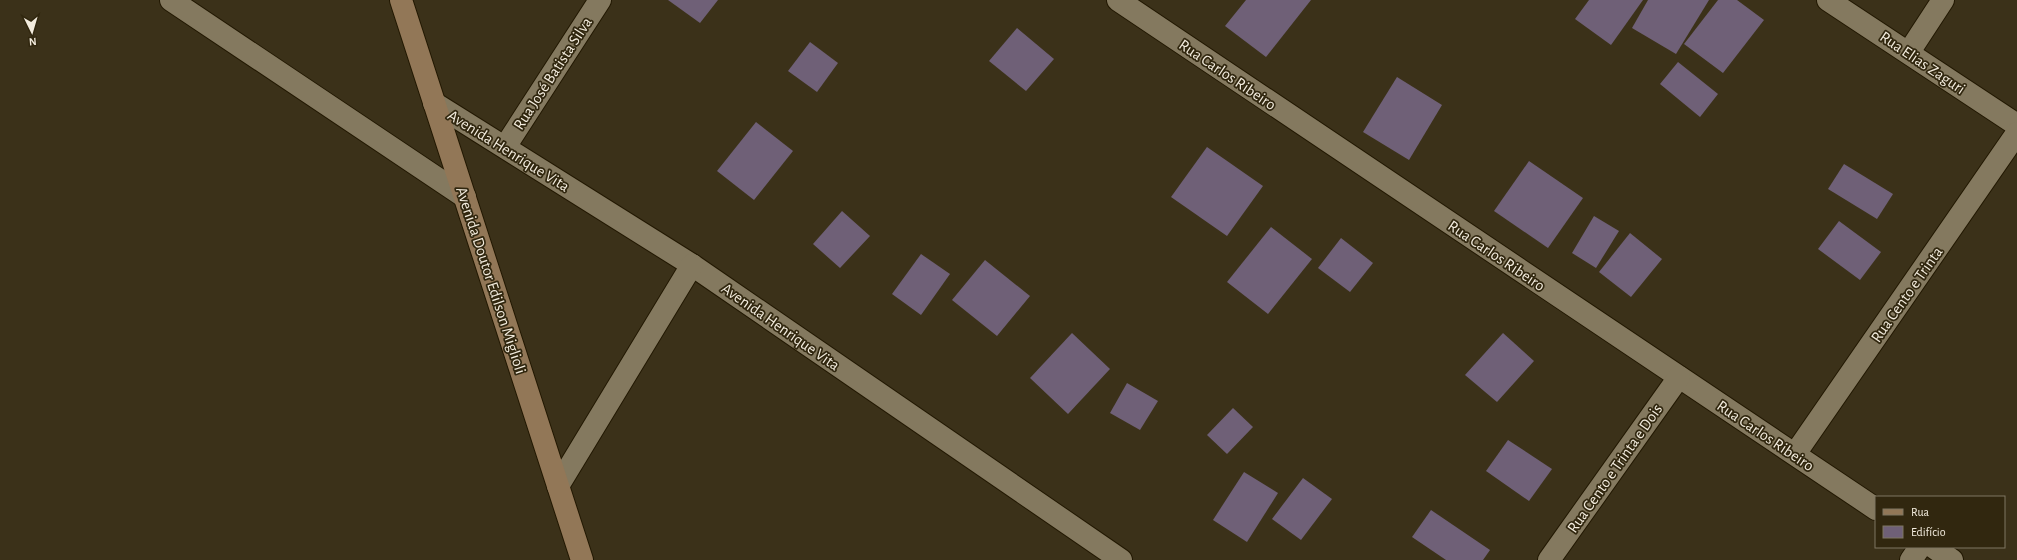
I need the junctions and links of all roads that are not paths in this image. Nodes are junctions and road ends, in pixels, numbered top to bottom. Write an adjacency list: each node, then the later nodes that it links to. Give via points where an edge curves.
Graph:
1 (171, 0): 12 (street)
2 (401, 0): 8 (street, Avenida Doutor Edilson Miglioli)
3 (600, 0): 11 (street, Rua José Batista Silva)
4 (1118, 0): 14 (street, Rua Carlos Ribeiro)
5 (1828, 0): 7 (street, Rua Elias Zaguri)
6 (1943, 0): 7 (street)
7 (1909, 52): 9 (street, Rua Elias Zaguri)
8 (434, 103): 11 (street, Avenida Henrique Vita); 12 (street, Avenida Doutor Edilson Miglioli)
9 (2017, 125)
10 (2017, 133): 15 (street, Rua Cento e Trinta)
11 (505, 147): 13 (street, Avenida Henrique Vita)
12 (465, 197): 16 (street, Avenida Doutor Edilson Miglioli)
13 (692, 265): 16 (street); 21 (street, Avenida Henrique Vita)
14 (1679, 377): 15 (street, Rua Carlos Ribeiro); 22 (street, Rua Cento e Trinta e Dois)
15 (1795, 454): 17 (street, Rua Carlos Ribeiro)
16 (558, 486): 20 (street, Avenida Doutor Edilson Miglioli)
17 (1875, 508)
18 (1919, 548): 23 (street)
19 (1934, 548): 24 (street)
20 (582, 560)
21 (1120, 560)
22 (1549, 560)
23 (1911, 560)
24 (1952, 560)

